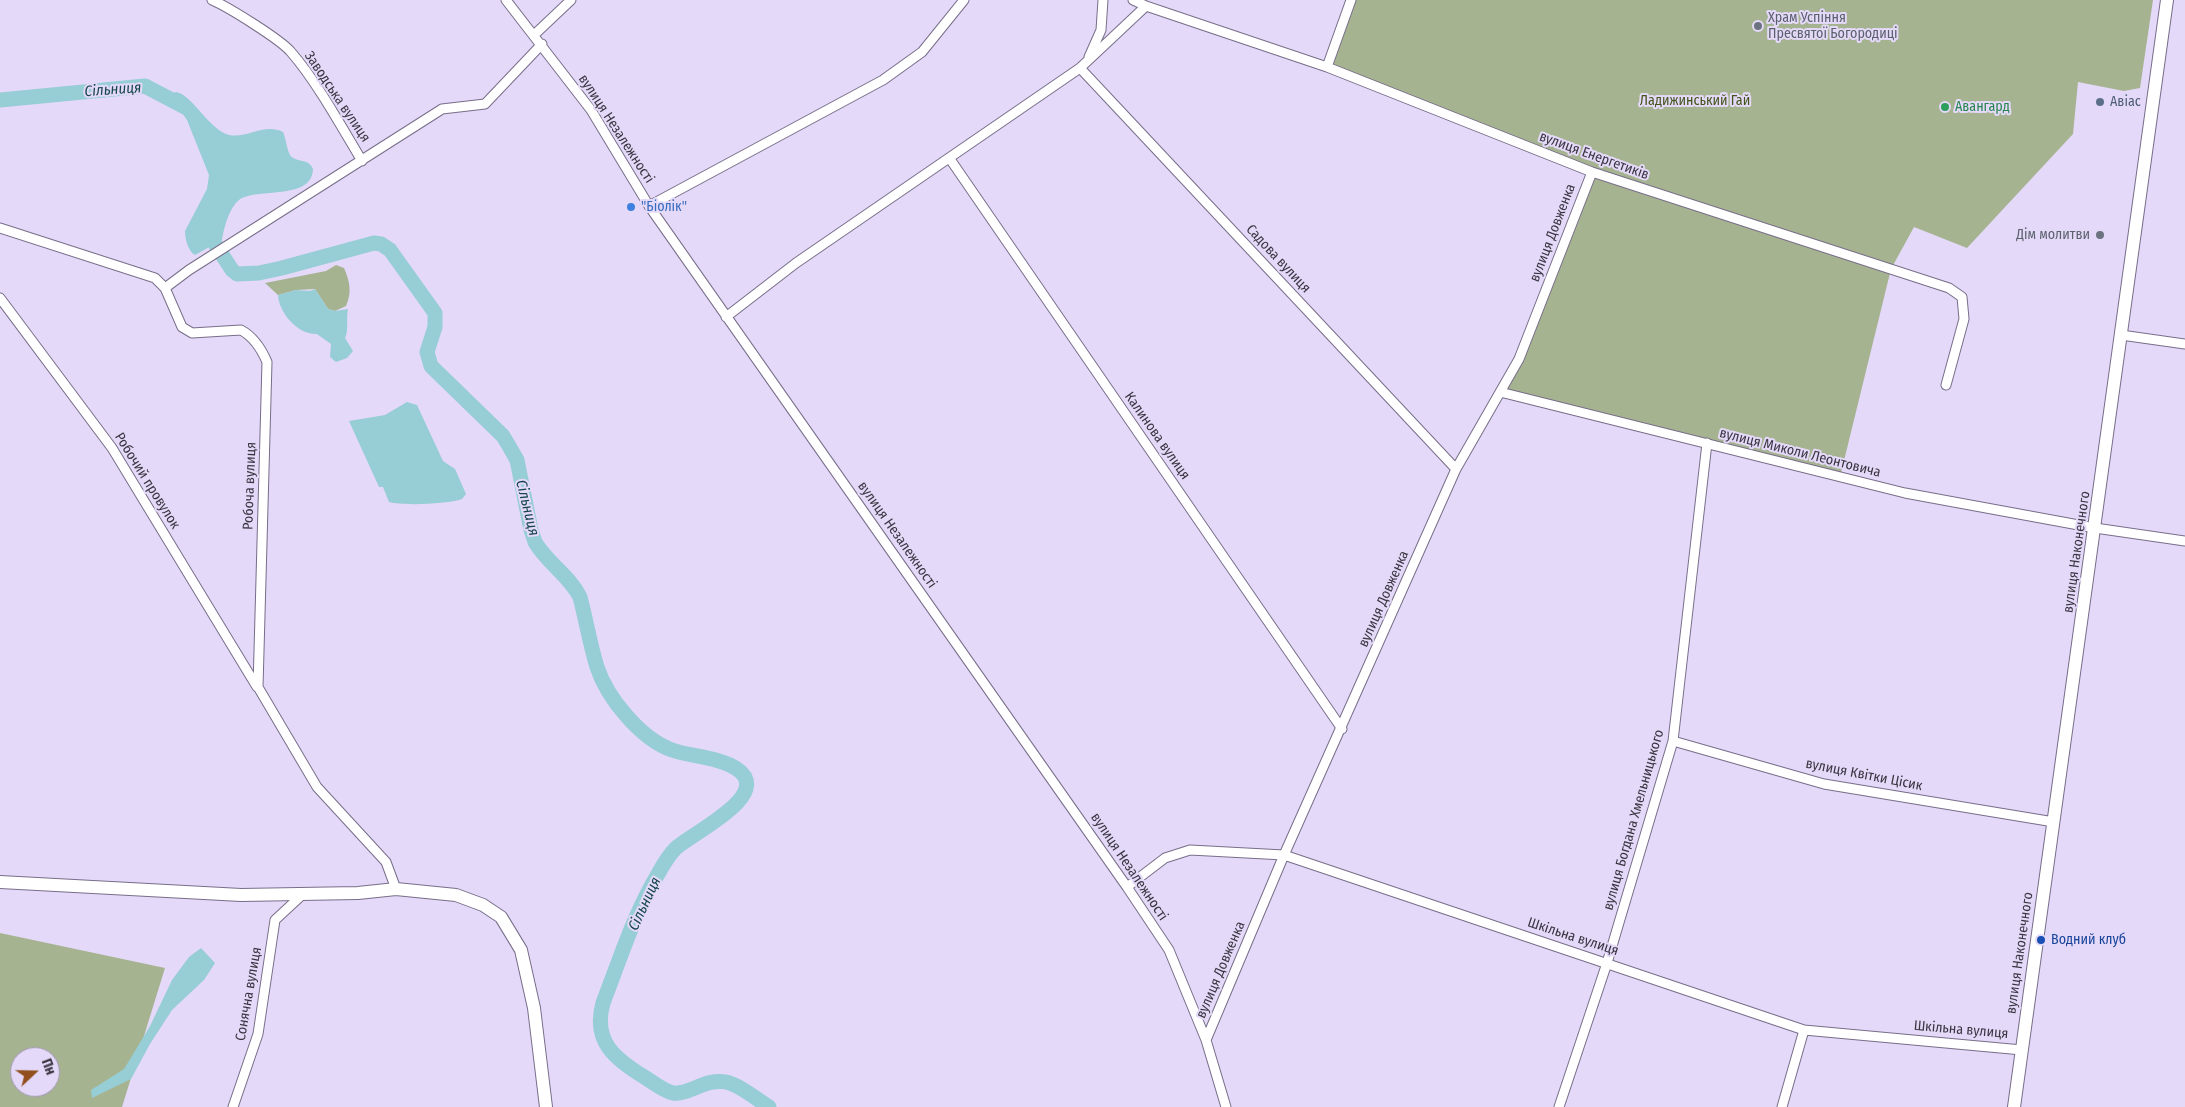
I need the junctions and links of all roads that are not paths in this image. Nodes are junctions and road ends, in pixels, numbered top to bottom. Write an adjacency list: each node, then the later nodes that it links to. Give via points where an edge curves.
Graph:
1 (212, 0): 16 (street, Заводська вулиця, via 290,51)
2 (506, 0): 10 (street, вулиця Незалежності)
3 (571, 0): 10 (street)
4 (964, 0): 18 (street, via 922,52 884,80)
5 (1103, 0): 12 (street, via 1101,30)
6 (1133, 0): 9 (street, вулиця Енергетиків)
7 (1351, 0): 13 (street)
8 (2167, 0): 23 (street, вулиця Наконечного)
9 (1146, 6): 12 (street); 13 (street, вулиця Енергетиків)
10 (534, 35): 11 (street, вулиця Незалежності)
11 (542, 44): 16 (street, via 485,104 442,109); 18 (street, вулиця Незалежності, via 591,110)
12 (1088, 61): 14 (street)
13 (1327, 67): 17 (street, вулиця Енергетиків)
14 (1080, 68): 15 (street); 28 (street, Садова вулиця)
15 (950, 159): 22 (street, via 796,263); 32 (street, Калинова вулиця)
16 (362, 160): 20 (street, via 228,244)
17 (1592, 172): 25 (street, вулиця Енергетиків, via 1949,288 1962,297 1964,320); 26 (street, вулиця Довженка, via 1519,360)
18 (649, 206): 22 (street, вулиця Незалежності)
19 (0, 228): 20 (street, via 155,278)
20 (165, 288): 31 (street, Робоча вулиця, via 182,327 192,333 241,330 261,347 267,362)
21 (0, 298): 31 (street, Робочий провулок, via 112,448)
22 (726, 317): 37 (street, вулиця Незалежності)
23 (2121, 335): 24 (street); 29 (street, вулиця Наконечного)
24 (2185, 344)
25 (1946, 385)
26 (1500, 392): 27 (street, вулиця Миколи Леонтовича); 28 (street, вулиця Довженка)
27 (1707, 443): 29 (street, вулиця Миколи Леонтовича, via 1905,494); 33 (street, вулиця Богдана Хмельницького)
28 (1456, 469): 32 (street, вулиця Довженка)
29 (2095, 528): 30 (street, вулиця Миколи Леонтовича); 34 (street, вулиця Наконечного)
30 (2185, 541)
31 (258, 687): 38 (street, via 317,787 386,862)
32 (1342, 729): 35 (street, вулиця Довженка)
33 (1673, 741): 34 (street, вулиця Квітки Цісик, via 1824,784); 40 (street, вулиця Богдана Хмельницького)
34 (2054, 822): 43 (street, вулиця Наконечного)
35 (1284, 855): 37 (street, Шкільна вулиця, via 1190,850 1165,858); 40 (street, Шкільна вулиця); 42 (street, вулиця Довженка)
36 (0, 882): 39 (street, via 241,895)
37 (1127, 887): 42 (street, вулиця Незалежності, via 1169,950)
38 (396, 889): 39 (street); 45 (street, via 456,895 484,905 501,917 521,950 534,1008)
39 (302, 895): 44 (street, Сонячна вулиця, via 275,920 258,1034)
40 (1607, 963): 41 (street, Шкільна вулиця); 47 (street, вулиця Богдана Хмельницького)
41 (1804, 1030): 43 (street, Шкільна вулиця); 48 (street)
42 (1206, 1040): 46 (street, вулиця Незалежності)
43 (2022, 1050): 49 (street, вулиця Наконечного)
44 (233, 1107)
45 (546, 1107)
46 (1226, 1107)
47 (1559, 1107)
48 (1782, 1107)
49 (2014, 1107)

